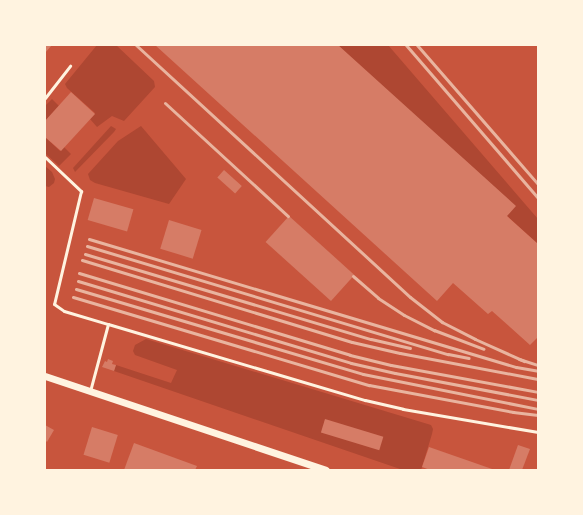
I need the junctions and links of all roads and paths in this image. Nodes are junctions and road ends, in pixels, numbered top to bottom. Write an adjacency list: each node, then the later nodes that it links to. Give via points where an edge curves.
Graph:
1 (70, 66): 2 (lane)
2 (45, 98)
3 (45, 157): 4 (lane, via 81,191 54,304 64,311)
4 (108, 324): 6 (lane); 7 (lane, via 365,400)
5 (45, 376): 6 (street)
6 (90, 391): 8 (street)
7 (538, 432)
8 (326, 470)

